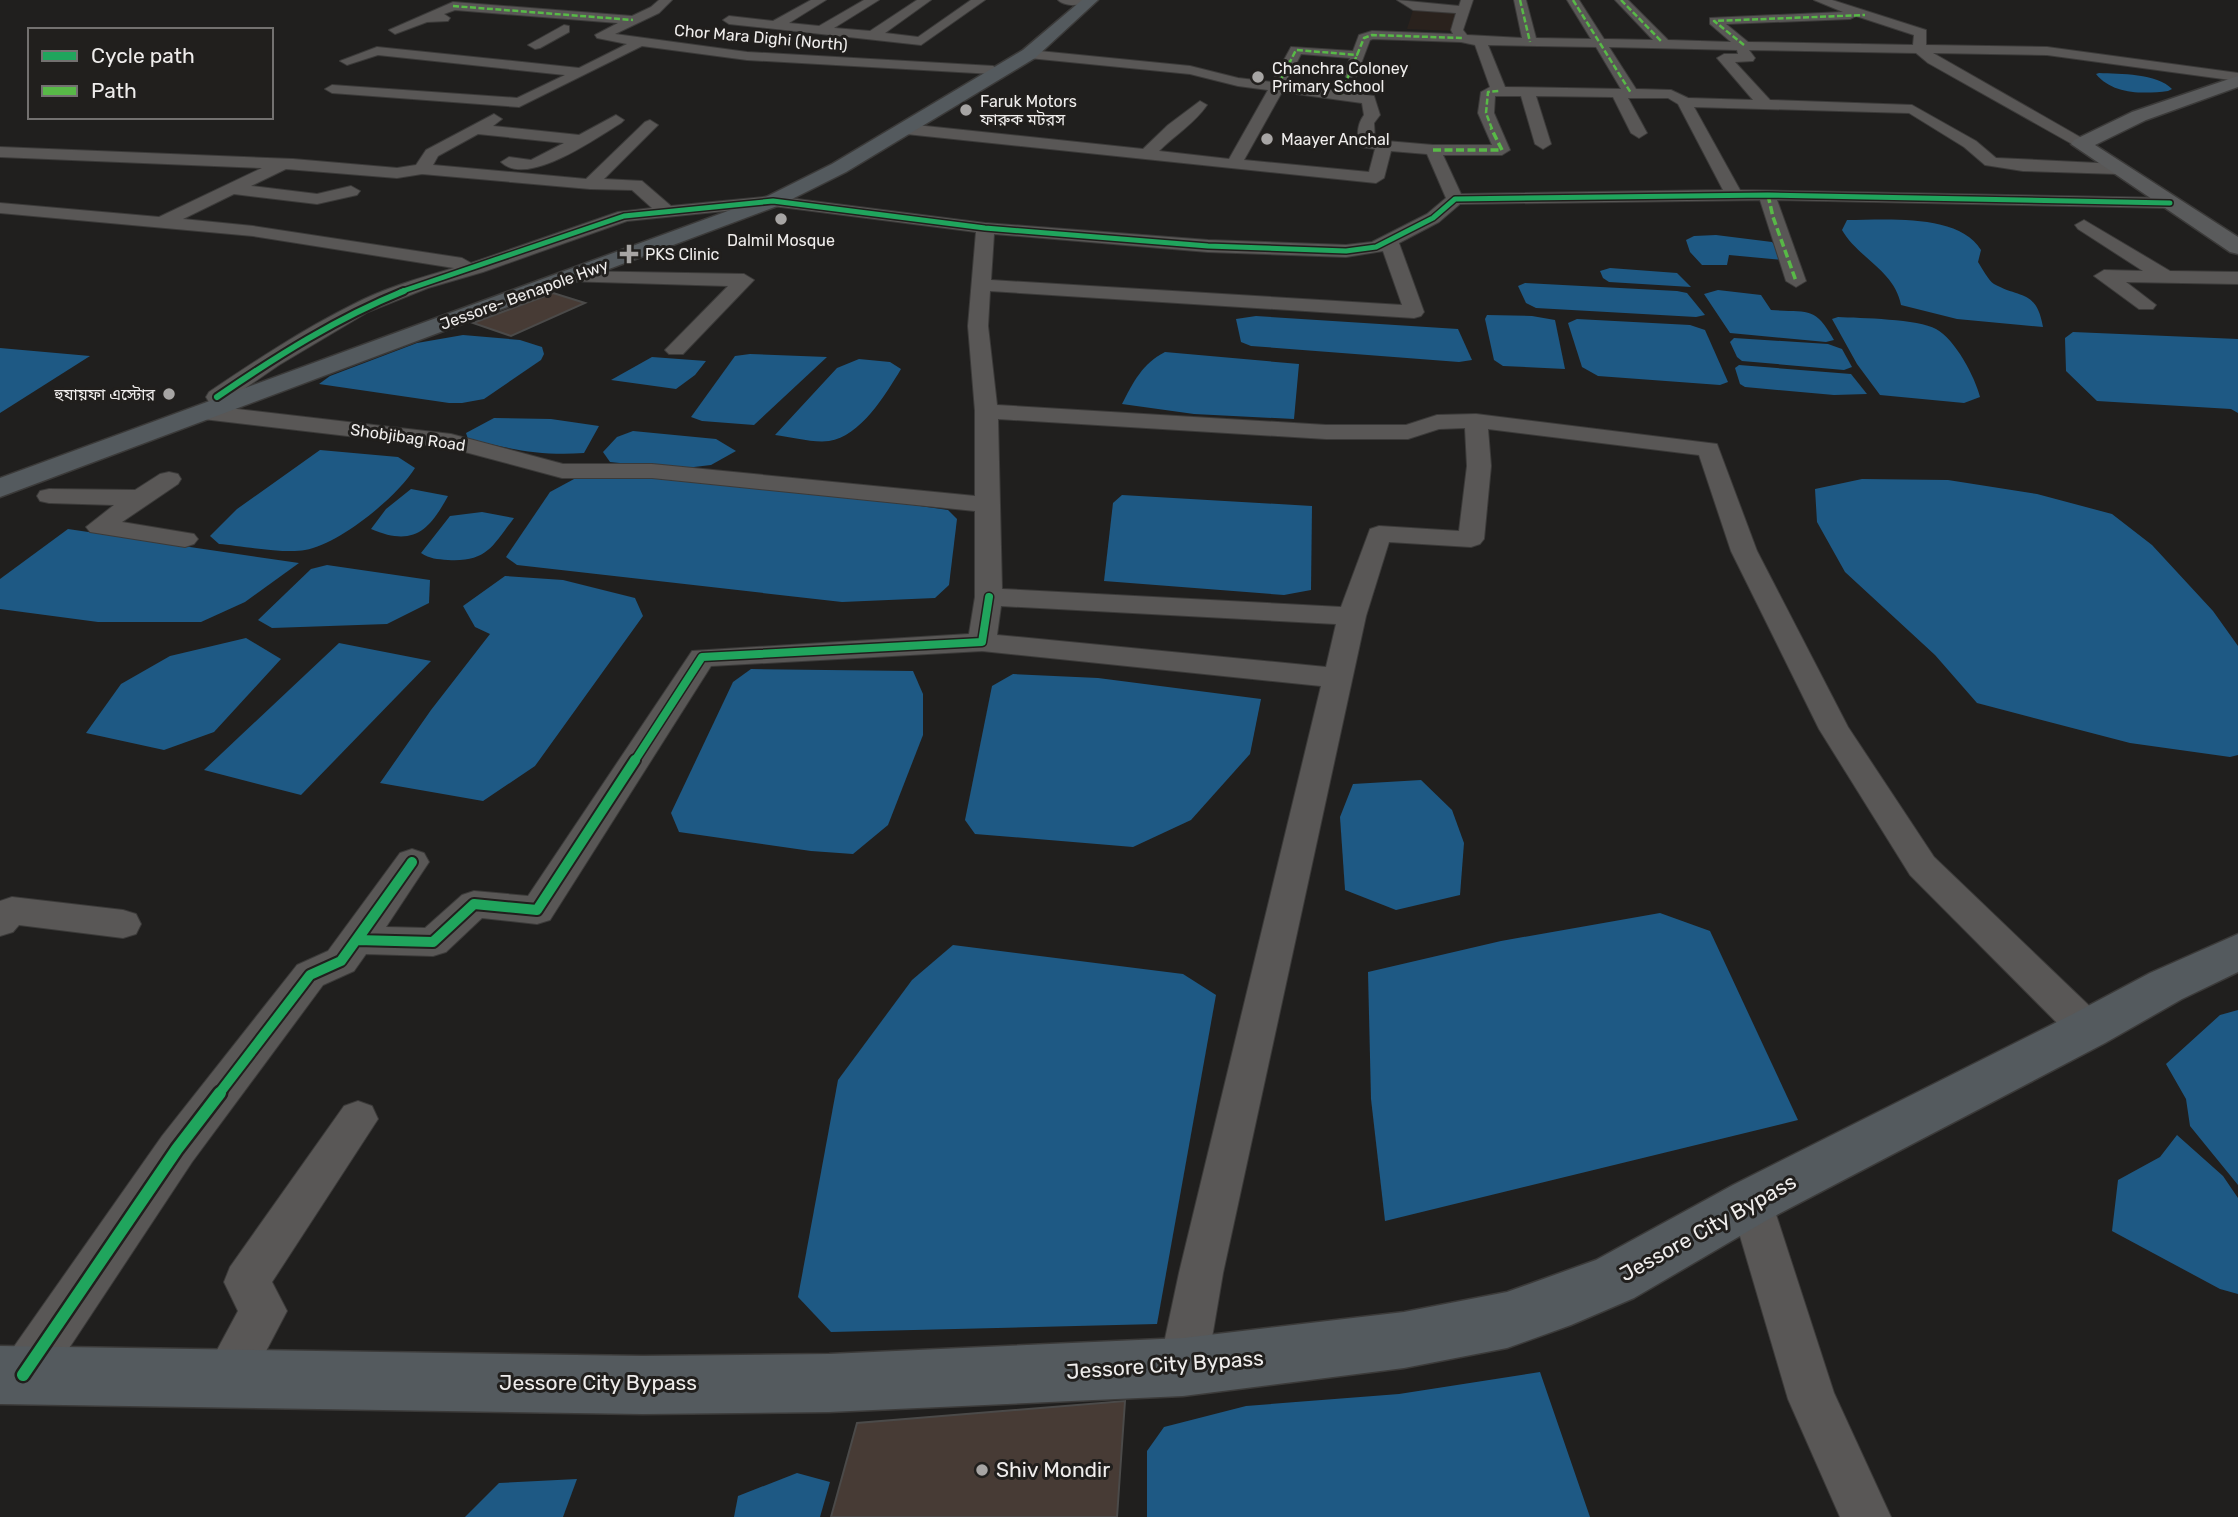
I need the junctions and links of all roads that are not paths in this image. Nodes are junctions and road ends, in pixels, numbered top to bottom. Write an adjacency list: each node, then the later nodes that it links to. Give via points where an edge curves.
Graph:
1 (820, 0): 23 (street)
2 (873, 0): 25 (street)
3 (925, 0): 28 (street)
4 (979, 0): 28 (street, via 921,41)
5 (1064, 0): 6 (street)
6 (1080, 0): 44 (highway, Jessore- Benapole Hwy)
7 (1091, 0): 39 (highway, Jessore- Benapole Hwy)
8 (1404, 0): 14 (street, via 1413,6)
9 (1520, 0): 33 (street)
10 (1573, 0): 35 (street)
11 (1621, 0): 34 (street)
12 (1820, 0): 19 (street)
13 (662, 4): 17 (street); 22 (street, Chor Mara Dighi (North))
14 (1464, 5): 29 (street, via 1457,30)
15 (1897, 8): 31 (street)
16 (750, 9): 23 (street, via 729,20)
17 (680, 10)
18 (499, 15): 20 (street, via 453,6); 21 (street); 22 (street, via 527,11); 27 (street)
19 (1865, 15): 31 (street); 37 (street, via 1714,21)
20 (425, 18): 21 (street); 24 (street)
21 (457, 18): 26 (street)
22 (633, 20): 27 (street, Chor Mara Dighi (North))
23 (774, 26): 25 (street)
24 (395, 30)
25 (821, 30): 28 (street)
26 (430, 32)
27 (589, 33): 32 (street, Chor Mara Dighi (North)); 36 (street); 38 (street)
28 (872, 36)
29 (1462, 38): 30 (street); 40 (street, via 1372,35 1364,38)
30 (1480, 41): 33 (street); 49 (street)
31 (1920, 41): 37 (street); 46 (street, via 2047,51); 67 (street, via 1974,86)
32 (640, 42): 44 (street, Chor Mara Dighi (North), via 791,60); 45 (street)
33 (1530, 42): 35 (street)
34 (1662, 42): 35 (street); 37 (street)
35 (1601, 44): 51 (street)
36 (535, 45)
37 (1741, 45): 57 (street, via 1748,58 1724,58)
38 (590, 48)
39 (1029, 54): 47 (street, via 1191,70); 61 (highway, Jessore- Benapole Hwy)
40 (1358, 55): 47 (street, via 1296,50); 52 (street)
41 (569, 58): 43 (street)
42 (347, 61): 43 (street, via 377,51)
43 (550, 68): 45 (street)
44 (993, 69): 85 (highway, Jessore- Benapole Hwy, via 817,171)
45 (580, 72): 48 (street, via 519,103)
46 (2238, 79): 67 (street, via 2139,116)
47 (1277, 87): 52 (street); 75 (street)
48 (332, 89)
49 (1499, 91): 50 (street); 73 (street, via 1488,92 1486,113 1502,150)
50 (1527, 91): 51 (street); 66 (street)
51 (1625, 93): 55 (street, via 1671,94); 63 (street)
52 (1341, 94): 53 (street)
53 (1369, 99): 54 (street); 68 (street, via 1372,115 1366,122 1367,144)
54 (1387, 100)
55 (1685, 102): 57 (street); 81 (street)
56 (519, 104): 62 (street)
57 (1765, 104): 77 (street, via 1912,109 1991,163)
58 (1200, 105): 72 (street)
59 (616, 120): 65 (street)
60 (650, 125): 69 (street)
61 (906, 129): 72 (street); 84 (highway, Jessore- Benapole Hwy)
62 (477, 130): 65 (street); 71 (street)
63 (1639, 133)
64 (1451, 138): 73 (street, via 1454,144 1449,155)
65 (582, 140): 69 (street); 71 (street, via 533,165)
66 (1543, 144)
67 (2081, 144): 77 (street)
68 (1384, 146): 73 (street); 75 (street, via 1376,178)
69 (625, 149): 78 (street)
70 (0, 152): 74 (street)
71 (432, 153): 76 (street)
72 (1146, 155): 75 (street)
73 (1436, 155): 83 (street)
74 (284, 163): 76 (street, via 397,173); 79 (street)
75 (1234, 164)
76 (422, 169): 78 (street)
77 (2118, 169): 86 (street)
78 (590, 184): 88 (street, via 636,185)
79 (231, 189): 80 (street, via 317,199); 89 (street)
80 (351, 191)
81 (1734, 195): 82 (street); 83 (street)
82 (1768, 195): 86 (street); 98 (street, via 1770,216 1791,259)
83 (1454, 199): 92 (street, via 1433,218)
84 (773, 201): 85 (street); 91 (street); 95 (highway, Jessore- Benapole Hwy)
85 (747, 203): 88 (street); 102 (highway, Jessore- Benapole Hwy)
86 (2170, 203): 93 (street)
87 (0, 208): 89 (street)
88 (665, 210): 102 (street, via 624,216 361,308 271,360)
89 (162, 222): 94 (street, via 253,231)
90 (2084, 225): 96 (street)
91 (985, 229): 92 (street, via 1346,251); 99 (street)
92 (1389, 241): 99 (street, via 1414,312)
93 (2238, 247)
94 (461, 264)
95 (572, 277): 101 (street, via 744,280); 102 (highway, Jessore- Benapole Hwy)
96 (2167, 277): 97 (street); 100 (street, via 2104,276)
97 (2238, 278)
98 (1796, 281)
99 (981, 285): 103 (street, via 978,327)
100 (2146, 305)
101 (676, 350)
102 (210, 405): 105 (highway, Jessore- Benapole Hwy); 107 (highway, Jessore- Benapole Hwy); 110 (street, Shobjibag Road, via 451,441 562,471 652,471)
103 (986, 411): 104 (street, via 1326,432 1408,432 1437,422); 110 (street)
104 (1476, 421): 113 (street, via 1479,466 1471,540 1379,534); 119 (street, via 1709,449 1744,551 1834,729 1922,866)
105 (0, 477)
106 (169, 479): 109 (street)
107 (0, 488)
108 (49, 495): 109 (street)
109 (141, 498): 111 (street, via 99,527)
110 (987, 505): 112 (street)
111 (185, 539)
112 (989, 597): 113 (street); 114 (street)
113 (1352, 616): 115 (street)
114 (982, 642): 115 (street); 123 (street, via 702,657 537,910 474,904 433,942 357,940 412,862 341,961 310,975)
115 (1338, 678): 122 (street)
116 (0, 922): 117 (street, via 12,911)
117 (123, 924)
118 (2238, 952): 119 (highway, Jessore City Bypass)
119 (2088, 1029): 121 (highway, Jessore City Bypass)
120 (358, 1119): 124 (street, via 246,1282 264,1311)
121 (1751, 1202): 122 (highway, Jessore City Bypass, via 1615,1279 1507,1320 1350,1349); 125 (street, via 1812,1399)
122 (1183, 1367): 124 (highway, Jessore City Bypass, via 829,1383 657,1385)
123 (11, 1375): 124 (highway, Jessore City Bypass)
124 (226, 1378)
125 (1866, 1517)

